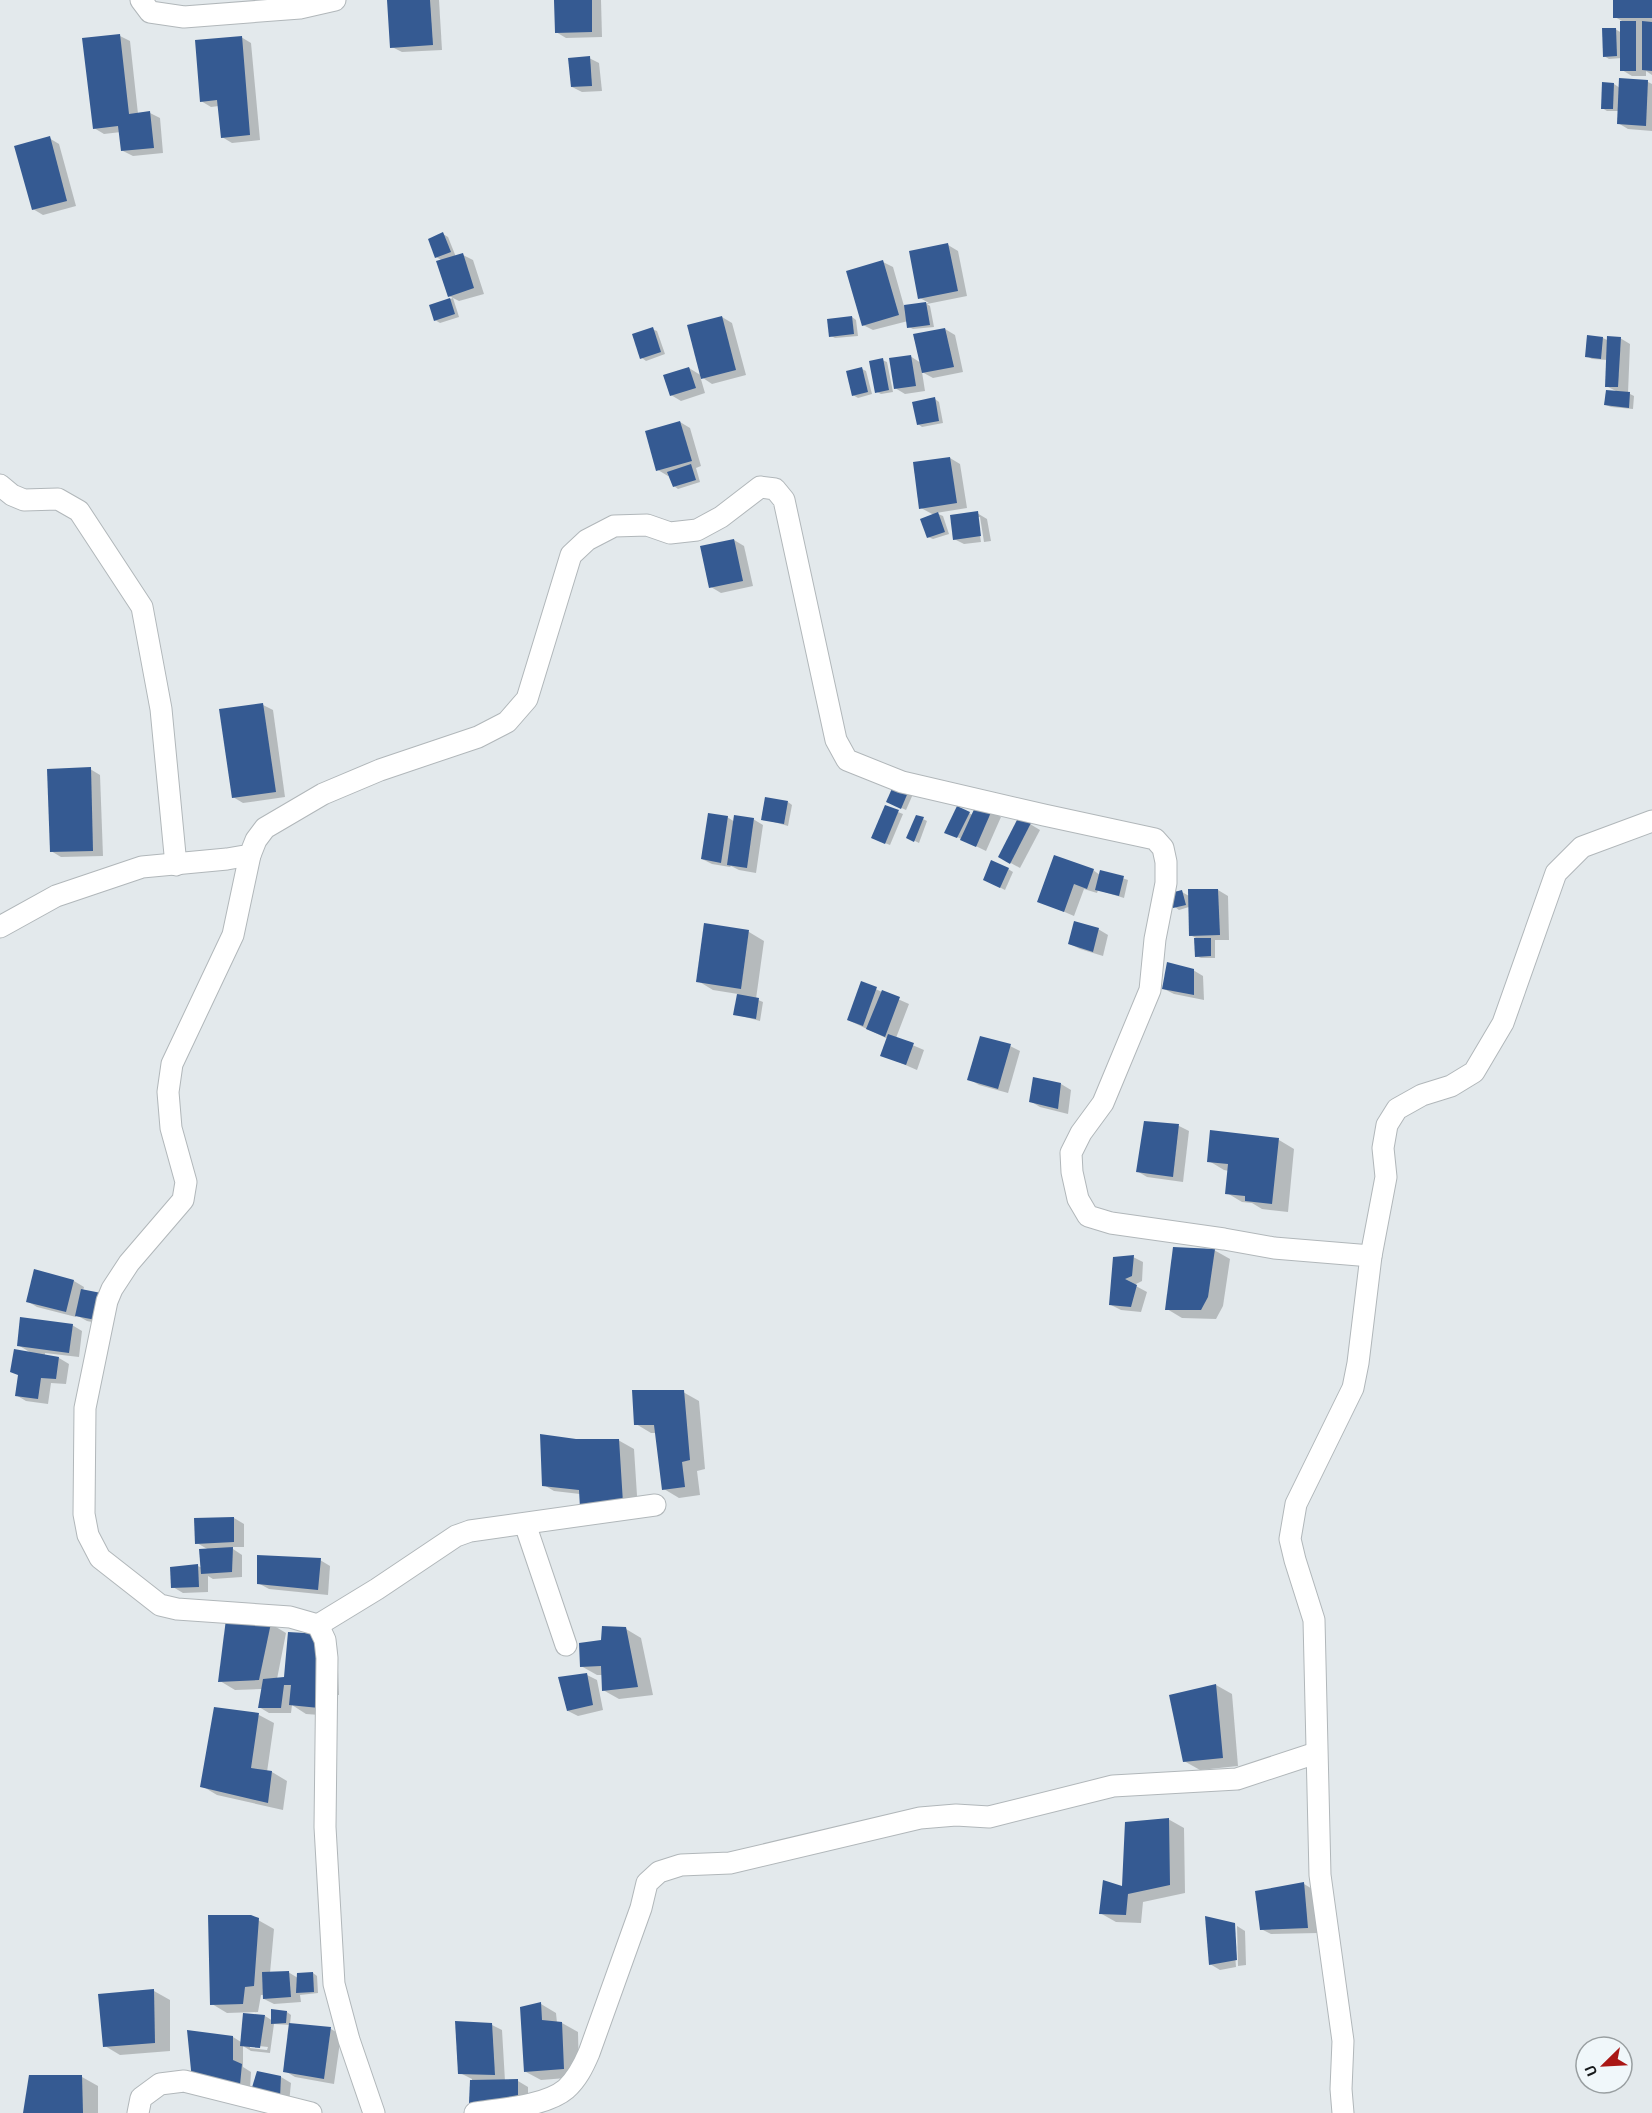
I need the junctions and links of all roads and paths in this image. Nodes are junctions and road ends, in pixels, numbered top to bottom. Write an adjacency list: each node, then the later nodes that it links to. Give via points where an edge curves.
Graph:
1 (141, 0): 2 (street, via 150,12 184,17 300,9)
2 (335, 0)
3 (0, 485): 6 (street, via 24,500 58,499 79,511 142,607 161,710)
4 (1652, 821): 8 (street, via 1582,847 1556,873 1503,1023 1474,1072 1396,1110 1387,1125 1383,1148 1386,1177)
5 (250, 855): 6 (street); 8 (street, via 265,828 323,794 478,737 507,722 527,699 571,555 587,540 615,526 647,525 670,533 697,530 760,487 775,489 784,500 836,740 847,760 902,782 1155,839 1163,848 1166,883 1150,990 1107,1094 1071,1153 1078,1199 1088,1216 1274,1248); 11 (street, via 233,935 172,1064 168,1092 171,1128 186,1182 183,1200 129,1263 107,1301 85,1408 84,1514 88,1535 100,1558 160,1605 290,1617)
6 (176, 865): 7 (street, via 141,867 56,896)
7 (0, 927)
8 (1371, 1256): 13 (street, via 1353,1388 1296,1504 1290,1539 1314,1620)
9 (655, 1505): 10 (street)
10 (525, 1524): 11 (street, via 456,1536); 12 (street)
11 (318, 1625): 16 (street, via 327,1658 325,1827 334,1984)
12 (566, 1646)
13 (1316, 1753): 17 (street, via 1237,1779 1113,1786 989,1817 920,1818 730,1863 681,1865 659,1872 647,1883 581,2072 565,2090 531,2105); 18 (street, via 1320,1875 1343,2041)
14 (138, 2113): 15 (street, via 141,2098 160,2084 184,2081)
15 (311, 2113)
16 (374, 2113)
17 (475, 2113)
18 (1343, 2113)

